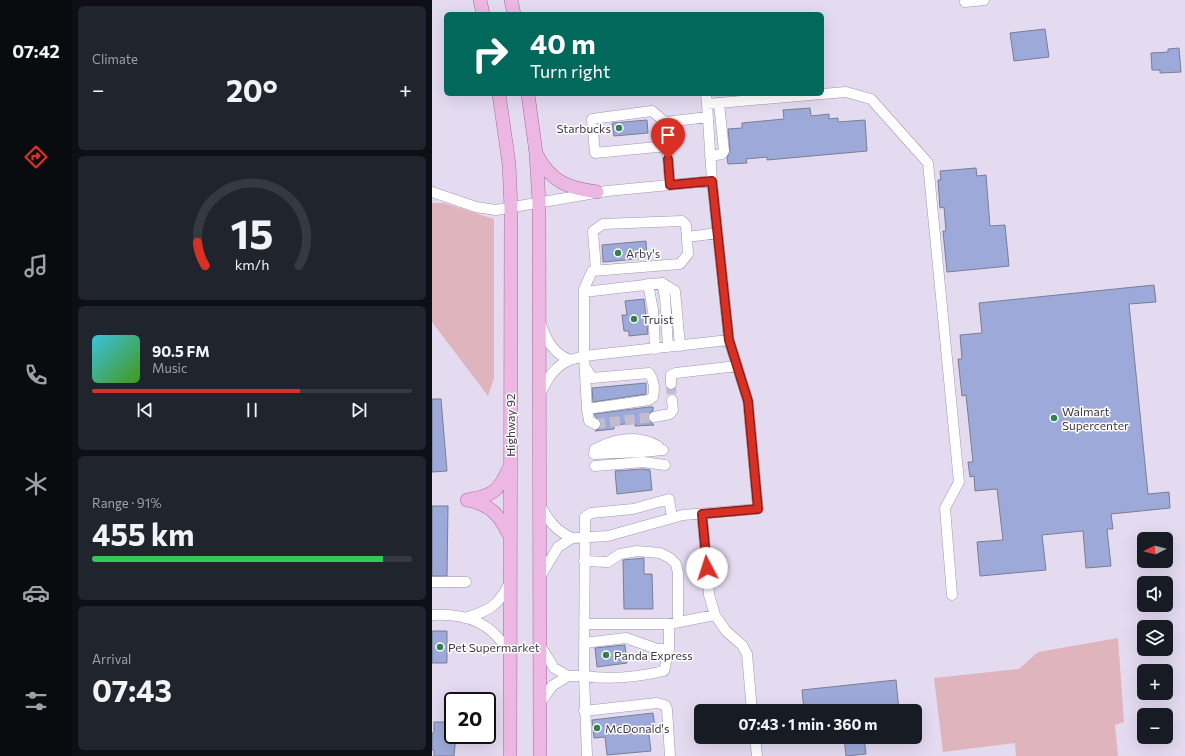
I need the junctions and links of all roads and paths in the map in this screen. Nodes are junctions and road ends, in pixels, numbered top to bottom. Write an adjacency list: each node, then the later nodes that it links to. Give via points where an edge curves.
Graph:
1 (480, 0): 5 (main road)
2 (511, 0): 6 (main road)
3 (984, 0): 4 (street)
4 (965, 2)
5 (483, 12)
6 (514, 12)
7 (824, 94): 57 (street, via 846,92 871,100 928,163 959,482 945,508)
8 (499, 96): 23 (main road, Highway 92, via 509,164)
9 (528, 96): 16 (main road)
10 (799, 96): 12 (street)
11 (706, 99): 12 (street); 13 (street)
12 (720, 103): 17 (street, via 724,151 722,154)
13 (708, 117): 14 (street); 17 (street)
14 (665, 122): 15 (street); 15 (street, via 652,111 592,119 595,153)
15 (667, 146): 19 (street)
16 (536, 153): 21 (main road, via 555,179 575,189); 22 (main road)
17 (710, 156): 18 (street)
18 (712, 181): 19 (street); 24 (street)
19 (670, 185): 21 (street)
20 (432, 192): 23 (street, via 488,209)
21 (597, 192): 22 (street)
22 (539, 202): 23 (street); 29 (main road)
23 (511, 208): 45 (main road, Highway 92)
24 (718, 233): 25 (street); 30 (street)
25 (686, 237): 26 (street, via 688,254 680,264); 26 (street, via 686,225 682,221 603,224 593,231)
26 (596, 270): 28 (street, via 592,271)
27 (655, 283): 28 (street); 31 (street, via 675,291); 32 (street, via 653,310); 32 (street, via 665,297)
28 (584, 292): 33 (street)
29 (540, 322): 34 (street, via 550,345 558,355); 38 (main road)
30 (729, 340): 31 (street); 35 (street)
31 (680, 346): 32 (street)
32 (662, 348): 33 (street)
33 (584, 356): 34 (street); 36 (street)
34 (570, 360): 38 (street, via 553,371)
35 (737, 366): 37 (street, via 671,375); 47 (street, via 748,401 758,509)
36 (585, 367): 40 (street); 40 (street, via 592,378 649,373 654,380 655,390 653,397 648,400)
37 (671, 384)
38 (540, 394): 46 (main road)
39 (672, 400): 41 (street, via 674,410 670,414)
40 (587, 409): 42 (street, via 588,421)
41 (654, 417)
42 (595, 424)
43 (595, 457): 44 (street, via 642,452); 44 (street, via 643,462); 44 (street, via 615,440 638,438 650,442)
44 (664, 457)
45 (510, 467): 49 (main road, Highway 92); 49 (main road, via 494,491 467,500 485,504 496,512)
46 (540, 504): 51 (street, via 551,524); 53 (main road)
47 (702, 514): 48 (street); 59 (street, via 709,595)
48 (672, 518): 50 (street, via 608,536); 50 (street, via 669,499 633,509 591,513 585,517)
49 (510, 536): 56 (main road, Highway 92)
50 (584, 537): 51 (street); 52 (street)
51 (572, 538): 53 (street, via 558,548)
52 (584, 561): 61 (street, via 608,562 626,552 660,553 676,564 678,573); 62 (street)
53 (540, 577): 64 (main road)
54 (432, 582): 55 (street)
55 (466, 582)
56 (510, 584): 60 (street, via 492,607); 66 (main road, Highway 92)
57 (952, 595)
58 (432, 615): 60 (street)
59 (715, 615): 61 (street); 70 (street, via 726,631 742,645 746,654)
60 (465, 618): 66 (street, via 490,628)
61 (673, 623): 62 (street); 65 (street)
62 (584, 624): 63 (street)
63 (584, 643): 65 (street, via 626,638 657,649); 68 (street)
64 (540, 644): 67 (street, via 554,668); 69 (main road)
65 (669, 649): 68 (street, via 664,671 630,677)
66 (510, 655): 73 (main road, Highway 92)
67 (568, 676): 68 (street); 69 (street, via 552,686)
68 (584, 676): 71 (street)
69 (540, 703): 74 (main road)
70 (751, 704)
71 (584, 711): 75 (street); 76 (street, via 657,703 665,705)
72 (756, 744): 77 (street)
73 (510, 756)
74 (540, 756)
75 (587, 756)
76 (670, 756)
77 (757, 756)

